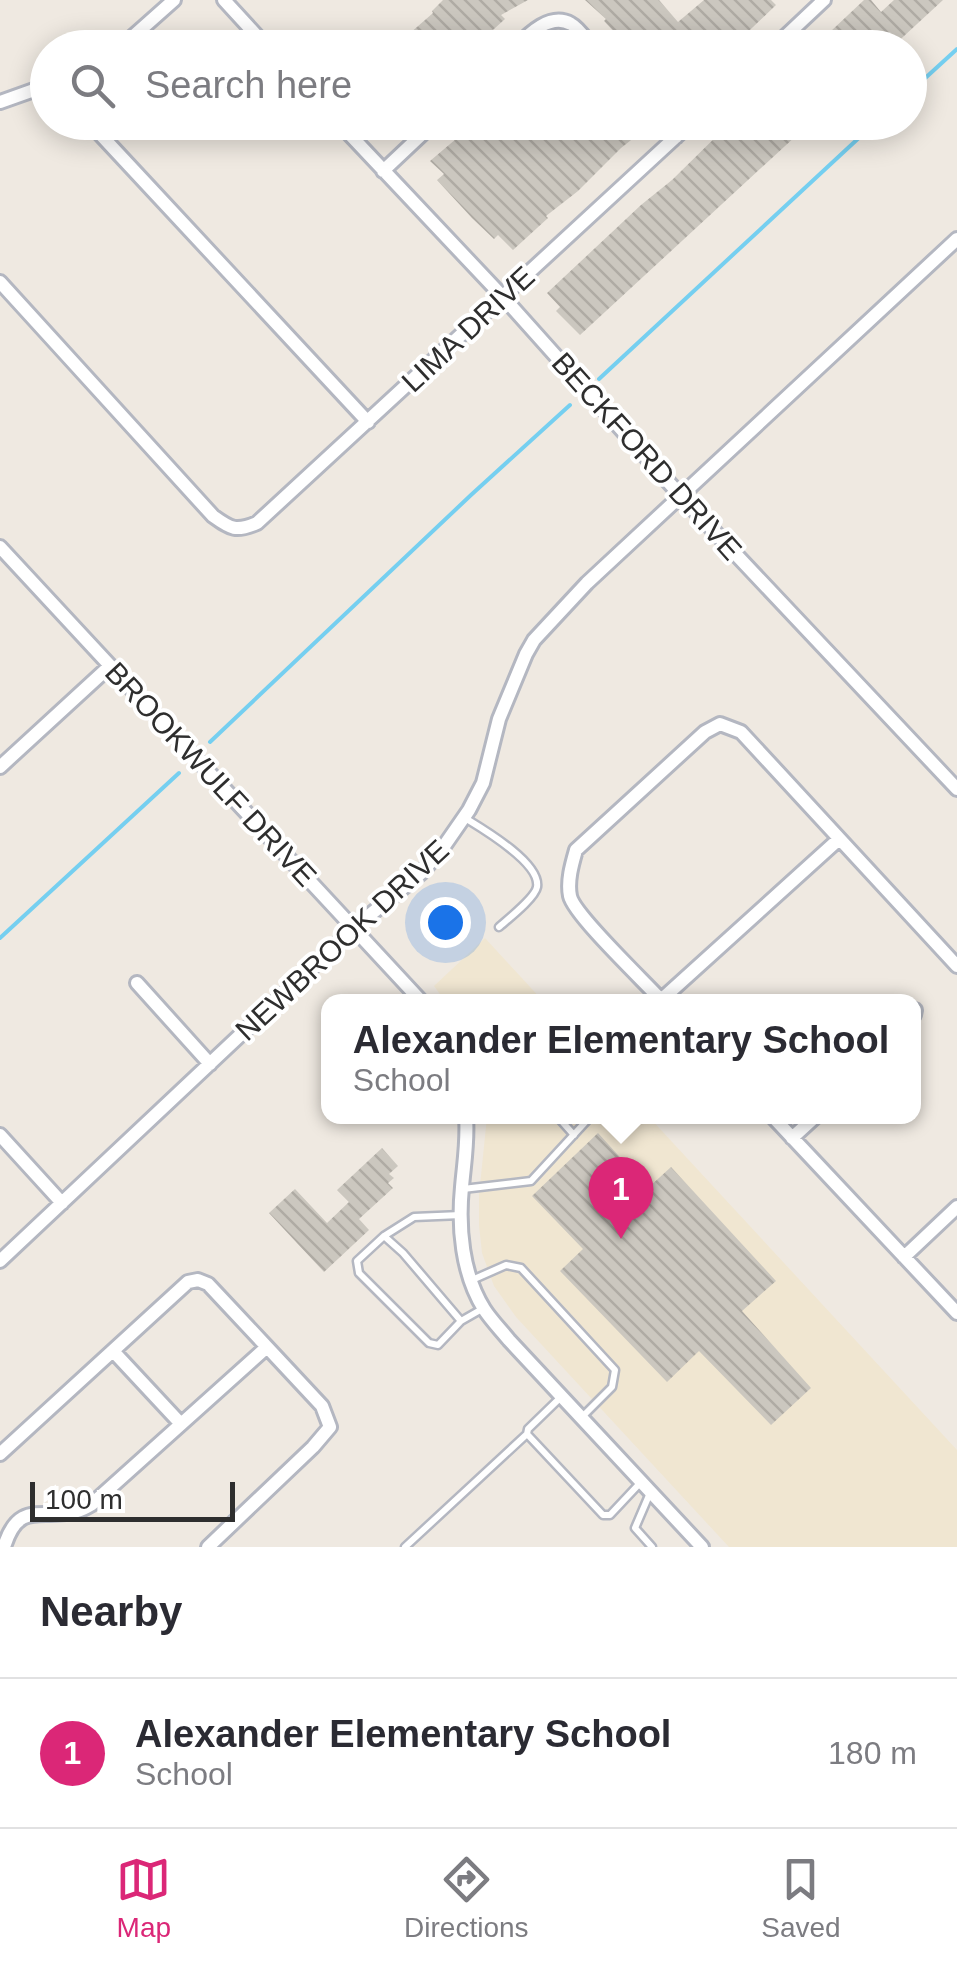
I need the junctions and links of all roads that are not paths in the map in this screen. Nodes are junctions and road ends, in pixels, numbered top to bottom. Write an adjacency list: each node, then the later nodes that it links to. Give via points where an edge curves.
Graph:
1 (174, 0): 4 (street)
2 (224, 0): 5 (street)
3 (824, 0): 8 (street)
4 (140, 30)
5 (252, 30)
6 (536, 30): 7 (street, via 555,21)
7 (576, 30)
8 (792, 30)
9 (30, 91): 10 (street)
10 (0, 102)
11 (106, 140): 19 (street)
12 (355, 140): 15 (street, BECKFORD DRIVE)
13 (416, 140): 15 (street)
14 (673, 140): 18 (street, LIMA DRIVE)
15 (383, 171): 18 (street, BECKFORD DRIVE)
16 (957, 239): 20 (street, NEWBROOK DRIVE)
17 (0, 282): 19 (street, LIMA DRIVE, via 228,526 241,530 257,523)
18 (503, 297): 19 (street, LIMA DRIVE); 20 (street, BECKFORD DRIVE)
19 (368, 422)
20 (680, 495): 24 (street, BECKFORD DRIVE); 25 (street, NEWBROOK DRIVE, via 534,640 499,718 483,784)
21 (0, 547): 22 (street, BROOKWULF DRIVE)
22 (110, 666): 23 (street); 28 (street, BROOKWULF DRIVE)
23 (0, 767)
24 (957, 788)
25 (464, 818): 27 (lane, via 502,841 538,882 536,892); 28 (street, NEWBROOK DRIVE, via 422,873)
26 (839, 838): 29 (street); 32 (street, via 741,732 720,724 705,732 576,850 570,872 570,898 581,915); 33 (street)
27 (499, 927)
28 (354, 928): 31 (street, BROOKWULF DRIVE); 34 (street, NEWBROOK DRIVE)
29 (957, 966)
30 (137, 983): 34 (street)
31 (415, 994)
32 (655, 994)
33 (670, 994)
34 (210, 1064): 44 (street, NEWBROOK DRIVE)
35 (467, 1124): 43 (street)
36 (564, 1124): 41 (lane)
37 (583, 1124): 41 (lane)
38 (779, 1124): 42 (street)
39 (807, 1124): 42 (street)
40 (0, 1135): 44 (street)
41 (574, 1135): 43 (lane, via 531,1180)
42 (792, 1138): 48 (street)
43 (462, 1189): 46 (street)
44 (62, 1203): 49 (street, NEWBROOK DRIVE)
45 (957, 1207): 48 (street)
46 (460, 1216): 47 (lane, via 414,1217); 50 (street)
47 (384, 1236): 53 (lane); 53 (lane, via 357,1261 359,1274 428,1343 438,1345)
48 (904, 1256): 52 (street)
49 (0, 1261)
50 (472, 1280): 51 (street); 57 (lane, via 506,1266 522,1268 614,1370 612,1387)
51 (483, 1308): 53 (lane); 56 (street)
52 (957, 1313)
53 (461, 1321)
54 (266, 1347): 55 (street, via 198,1280); 58 (street); 63 (street, via 322,1406 330,1427)
55 (114, 1350): 58 (street); 60 (street)
56 (562, 1396): 57 (street); 59 (lane)
57 (582, 1418): 61 (street)
58 (180, 1424): 62 (street, via 92,1504 29,1515 9,1532)
59 (528, 1434): 61 (lane, via 603,1515); 64 (lane)
60 (0, 1454)
61 (646, 1487): 65 (lane, via 635,1528); 66 (street)
62 (4, 1547)
63 (208, 1547)
64 (404, 1547)
65 (652, 1547)
66 (702, 1547)

